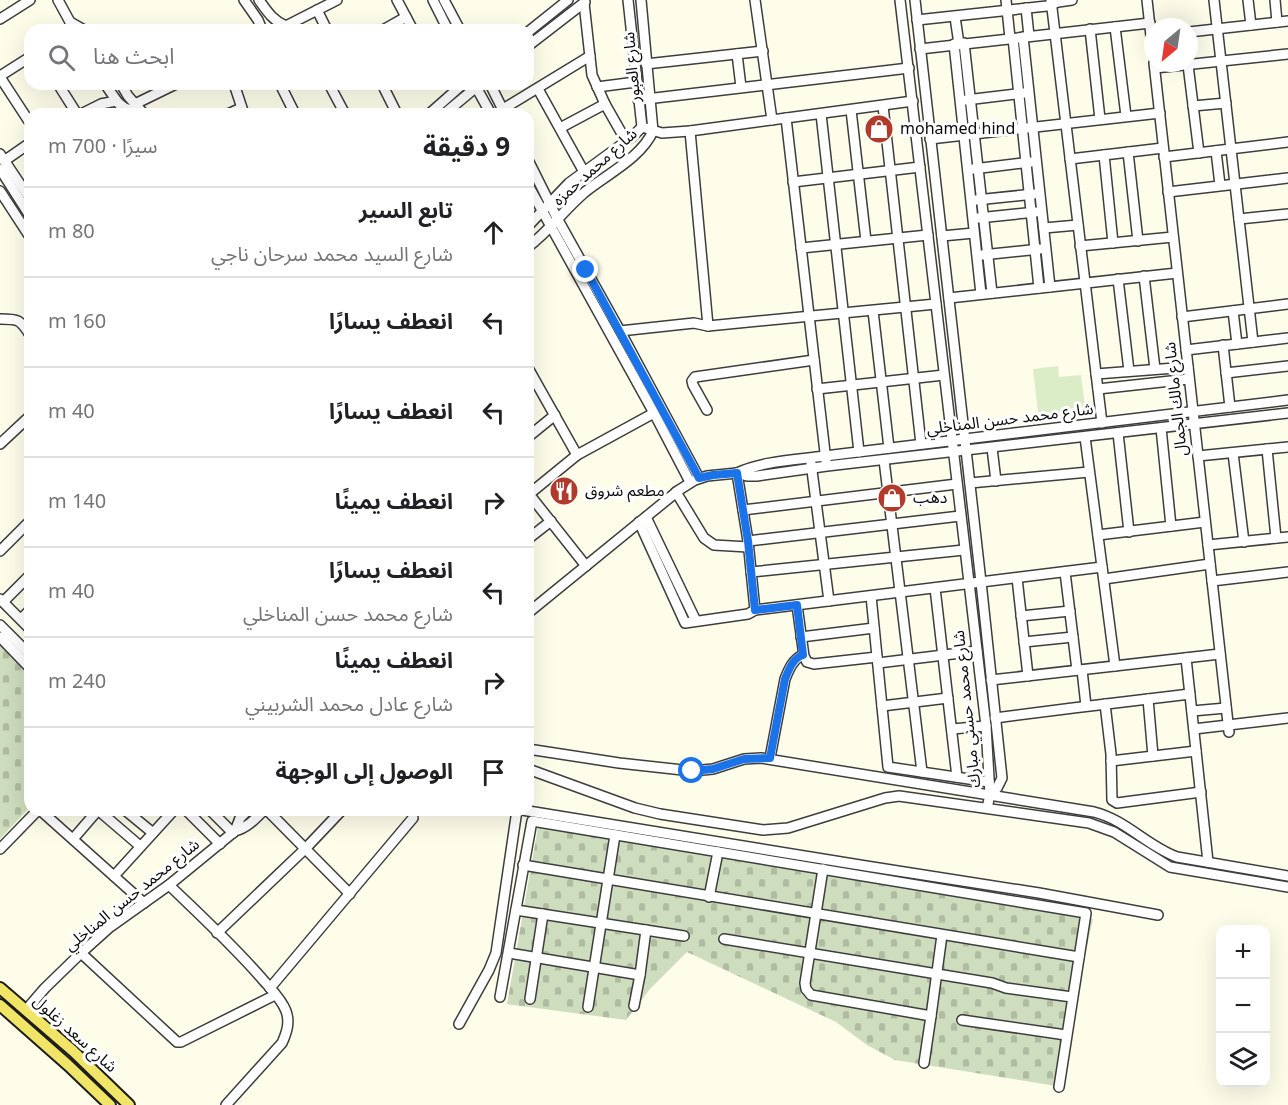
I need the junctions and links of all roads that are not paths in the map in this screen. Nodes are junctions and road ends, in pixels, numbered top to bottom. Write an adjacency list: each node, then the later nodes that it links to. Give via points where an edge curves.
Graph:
1 (30, 0): 29 (street)
2 (58, 0): 33 (street)
3 (244, 0): 34 (street)
4 (259, 0): 35 (street)
5 (337, 0): 24 (street)
6 (397, 0): 26 (street)
7 (433, 0): 40 (street)
8 (444, 0): 41 (street)
9 (568, 0): 44 (street)
10 (628, 0): 67 (street, شارع العبور)
11 (641, 0): 61 (street, شارع العبور)
12 (755, 0): 55 (street)
13 (900, 0): 63 (street, شارع محمد حسني مبارك)
14 (915, 0): 30 (street, شارع محمد حسني مبارك)
15 (1006, 0): 25 (street)
16 (1072, 0): 22 (street)
17 (1147, 0): 28 (street)
18 (1214, 0): 46 (street)
19 (1248, 0): 43 (street)
20 (1275, 0): 32 (street)
21 (586, 2): 52 (street); 58 (street)
22 (1052, 2): 23 (street, via 1047,6); 49 (street)
23 (1021, 6): 25 (street); 50 (street)
24 (317, 10): 36 (street); 37 (street)
25 (1007, 11): 27 (street); 51 (street)
26 (406, 17): 38 (street); 39 (street)
27 (955, 17): 30 (street); 53 (street)
28 (1149, 18)
29 (0, 19)
30 (917, 20): 54 (street, شارع محمد حسني مبارك)
31 (1288, 21): 32 (street)
32 (1277, 22): 43 (street)
33 (73, 24)
34 (260, 24)
35 (279, 24)
36 (290, 24)
37 (324, 24)
38 (394, 24)
39 (410, 24)
40 (445, 24)
41 (457, 24)
42 (1144, 24): 45 (street)
43 (1251, 25): 46 (street)
44 (534, 27)
45 (1115, 27): 47 (street); 115 (street)
46 (1218, 28): 48 (street); 60 (street)
47 (1090, 29): 49 (street); 117 (street)
48 (1198, 31)
49 (1055, 33): 50 (street); 119 (street)
50 (1026, 36): 51 (street); 84 (street)
51 (1011, 38): 53 (street); 85 (street)
52 (534, 41)
53 (959, 44): 54 (street); 88 (street)
54 (920, 49): 127 (street, شارع محمد حسني مبارك)
55 (763, 51): 56 (street); 68 (street)
56 (737, 54): 61 (street); 70 (street)
57 (1288, 54): 60 (street)
58 (590, 56): 69 (street); 71 (street)
59 (24, 61): 66 (street)
60 (1221, 61): 62 (street); 91 (street)
61 (646, 64): 86 (street, شارع العبور)
62 (1198, 64)
63 (909, 68): 68 (street); 89 (street, شارع محمد حسني مبارك)
64 (1155, 72): 112 (street, شارع مالك الجمال)
65 (1189, 72): 95 (street)
66 (0, 77): 113 (street)
67 (636, 82): 69 (street); 87 (street, شارع العبور)
68 (767, 84): 70 (street); 118 (street)
69 (597, 87): 93 (street)
70 (741, 87): 86 (street)
71 (538, 89): 110 (street); 122 (street)
72 (62, 90): 96 (street)
73 (109, 90): 90 (street)
74 (125, 90): 92 (street)
75 (165, 90): 92 (street)
76 (236, 90): 102 (street)
77 (284, 90): 103 (street)
78 (332, 90): 104 (street)
79 (385, 90): 105 (street)
80 (457, 90): 106 (street)
81 (473, 90): 107 (street)
82 (480, 90): 108 (street)
83 (493, 90): 109 (street)
84 (1029, 92): 85 (street); 121 (street)
85 (1019, 93): 88 (street); 123 (street)
86 (650, 98): 87 (street); 124 (street, شارع العبور)
87 (638, 99): 120 (street, شارع العبور)
88 (965, 100): 126 (street)
89 (913, 101): 94 (street); 141 (street, شارع محمد حسني مبارك)
90 (118, 103): 97 (street); 98 (street); 99 (street)
91 (1226, 103): 95 (street); 131 (street)
92 (135, 104): 100 (street); 101 (street)
93 (605, 104): 122 (street); 128 (street)
94 (883, 106): 111 (street); 143 (street)
95 (1193, 106): 135 (street)
96 (75, 108)
97 (94, 108)
98 (122, 108)
99 (127, 108)
100 (134, 108)
101 (139, 108)
102 (241, 108)
103 (292, 108)
104 (342, 108)
105 (394, 108)
106 (436, 108)
107 (451, 108)
108 (488, 108)
109 (502, 108)
110 (510, 108)
111 (851, 110): 114 (street); 147 (street)
112 (1160, 112): 115 (street); 134 (street, شارع مالك الجمال)
113 (24, 114)
114 (821, 114): 116 (street); 148 (street)
115 (1126, 116): 117 (street)
116 (786, 118): 118 (street); 150 (street)
117 (1100, 119): 119 (street)
118 (772, 120): 125 (street)
119 (1066, 123): 121 (street); 137 (street)
120 (642, 127): 124 (street); 128 (street, شارع محمد حمزه)
121 (1033, 127): 123 (street); 139 (street)
122 (560, 128): 146 (street)
123 (1022, 129): 126 (street); 140 (street)
124 (653, 131): 125 (street); 171 (street, شارع محمد حمزه, via 646,145 585,192)
125 (690, 131): 212 (street)
126 (969, 135): 127 (street); 142 (street); 144 (street)
127 (930, 139): 177 (street, شارع محمد حسني مبارك)
128 (626, 141): 146 (street, شارع محمد حمزه)
129 (1288, 142): 131 (street)
130 (24, 147): 138 (street)
131 (1231, 149): 132 (street); 151 (street)
132 (1216, 151): 135 (street); 152 (street)
133 (1128, 152): 134 (street); 136 (street); 181 (street)
134 (1164, 152): 135 (street); 155 (street, شارع مالك الجمال)
135 (1199, 153)
136 (1104, 155): 137 (street); 183 (street)
137 (1070, 159): 172 (street)
138 (2, 161): 153 (street); 161 (street)
139 (1037, 161): 140 (street); 156 (street)
140 (1026, 163): 142 (street); 157 (street)
141 (920, 167): 143 (street); 176 (street, شارع محمد حسني مبارك)
142 (978, 168): 144 (street); 159 (street)
143 (890, 170): 147 (street); 179 (street)
144 (968, 170): 160 (street)
145 (534, 172): 162 (street)
146 (584, 172): 162 (street, شارع محمد حمزه)
147 (858, 174): 148 (street); 180 (street)
148 (828, 178): 150 (street); 184 (street)
149 (1288, 178): 151 (street)
150 (793, 182): 186 (street)
151 (1235, 184): 152 (street); 169 (street)
152 (1220, 185): 155 (street)
153 (24, 190)
154 (0, 191): 173 (street)
155 (1168, 192): 178 (street, شارع مالك الجمال)
156 (1040, 193): 157 (street); 163 (street)
157 (1029, 194): 159 (street); 165 (street)
158 (534, 196): 164 (street)
159 (981, 199): 160 (street); 167 (street)
160 (971, 201): 168 (street)
161 (24, 204)
162 (550, 204): 164 (street, شارع محمد حمزه); 171 (street)
163 (1042, 211): 165 (street); 174 (street)
164 (543, 212): 170 (street, شارع محمد حمزه); 171 (street)
165 (1031, 213): 167 (street); 188 (street)
166 (1288, 214): 169 (street)
167 (983, 217): 168 (street); 191 (street)
168 (973, 219): 175 (street)
169 (1239, 219): 205 (street)
170 (534, 220)
171 (555, 224): 182 (street, شارع محمد حمزه); 214 (street); 231 (street)
172 (1078, 225): 174 (street); 185 (street)
173 (24, 228)
174 (1044, 228): 187 (street)
175 (975, 233): 177 (street); 192 (street)
176 (928, 235): 179 (street); 190 (street, شارع محمد حسني مبارك)
177 (942, 236): 189 (street, شارع محمد حسني مبارك)
178 (1173, 237): 181 (street); 193 (street, شارع مالك الجمال)
179 (898, 238): 180 (street); 204 (street)
180 (866, 241): 184 (street)
181 (1138, 241): 183 (street)
182 (534, 242)
183 (1113, 243): 185 (street)
184 (836, 245): 186 (street); 208 (street)
185 (1080, 246): 196 (street)
186 (801, 248): 209 (street)
187 (1046, 248): 188 (street); 197 (street)
188 (1035, 249): 191 (street); 198 (street)
189 (943, 252): 190 (street); 201 (street, شارع محمد حسني مبارك)
190 (930, 253): 202 (street, شارع محمد حسني مبارك)
191 (987, 254): 192 (street); 199 (street)
192 (977, 255): 200 (street)
193 (1177, 273): 194 (street); 210 (street, شارع مالك الجمال)
194 (1144, 276): 195 (street); 223 (street)
195 (1118, 279): 196 (street); 224 (street)
196 (1084, 283): 197 (street); 226 (street)
197 (1050, 286): 198 (street)
198 (1039, 288): 199 (street)
199 (992, 293): 200 (street)
200 (981, 294): 201 (street)
201 (949, 297): 250 (street, شارع محمد حسني مبارك)
202 (936, 304): 204 (street); 227 (street, شارع محمد حسني مبارك)
203 (1288, 304): 205 (street)
204 (905, 307): 206 (street); 228 (street)
205 (1249, 309): 207 (street); 216 (street)
206 (873, 310): 208 (street); 230 (street)
207 (1233, 311): 210 (street); 217 (street)
208 (843, 314): 209 (street); 233 (street)
209 (809, 317): 212 (street); 220 (street)
210 (1182, 317): 219 (street, شارع مالك الجمال)
211 (0, 319): 213 (street, via 20,321)
212 (708, 326): 214 (street, via 694,323)
213 (24, 327)
214 (620, 331): 231 (street)
215 (1288, 338): 216 (street)
216 (1253, 342): 217 (street)
217 (1237, 344): 218 (street)
218 (1223, 345): 219 (street); 225 (street)
219 (1186, 350): 222 (street, شارع مالك الجمال)
220 (814, 360): 234 (street); 238 (street, via 694,377 693,385)
221 (1288, 366): 225 (street)
222 (1188, 367): 223 (street); 229 (street, شارع مالك الجمال)
223 (1155, 369): 224 (street)
224 (1129, 372): 226 (street)
225 (1226, 373): 237 (street)
226 (1096, 374): 235 (street)
227 (944, 375): 228 (street); 251 (street, شارع محمد حسني مبارك)
228 (913, 378): 230 (street); 253 (street)
229 (1189, 379): 235 (street); 239 (street, شارع مالك الجمال)
230 (881, 382): 233 (street); 255 (street)
231 (642, 383): 240 (street); 271 (street)
232 (534, 384): 242 (street)
233 (852, 385): 234 (street); 259 (street)
234 (818, 389): 263 (street)
235 (1098, 389): 244 (street)
236 (1288, 400): 237 (street, شارع محمد حسن المناخلي)
237 (1230, 407): 239 (street, شارع محمد حسن المناخلي)
238 (707, 410)
239 (1193, 412): 244 (street, شارع محمد حسن المناخلي); 245 (street, شارع مالك الجمال)
240 (654, 413): 262 (street); 271 (street)
241 (1288, 413): 245 (street, شارع محمد حسن المناخلي)
242 (555, 416): 247 (street); 262 (street)
243 (24, 422): 252 (street)
244 (1102, 423): 250 (street, شارع محمد حسن المناخلي)
245 (1194, 424): 246 (street, شارع محمد حسن المناخلي); 264 (street, شارع مالك الجمال)
246 (1161, 428): 248 (street, شارع محمد حسن المناخلي); 286 (street)
247 (534, 432)
248 (1118, 433): 249 (street, شارع محمد حسن المناخلي); 288 (street)
249 (1085, 437): 256 (street, شارع محمد حسن المناخلي); 269 (street)
250 (965, 439): 251 (street, شارع محمد حسن المناخلي); 258 (street, شارع محمد حسني مبارك)
251 (952, 441): 253 (street, شارع محمد حسن المناخلي); 260 (street, شارع محمد حسني مبارك)
252 (0, 444)
253 (921, 444): 255 (street, شارع محمد حسن المناخلي)
254 (1288, 447): 257 (street)
255 (889, 448): 259 (street, شارع محمد حسن المناخلي)
256 (992, 448): 258 (street, شارع محمد حسن المناخلي); 272 (street)
257 (1267, 449): 261 (street); 293 (street)
258 (966, 451): 260 (street, شارع محمد حسن المناخلي); 273 (street, شارع محمد حسني مبارك)
259 (859, 452): 263 (street, شارع محمد حسن المناخلي)
260 (953, 452): 266 (street, شارع محمد حسن المناخلي); 274 (street, شارع محمد حسني مبارك)
261 (1233, 453): 264 (street); 294 (street)
262 (577, 455): 275 (street)
263 (825, 456): 265 (street, شارع محمد حسن المناخلي); 267 (street)
264 (1198, 456): 284 (street, شارع مالك الجمال)
265 (810, 458): 268 (street); 270 (street, شارع محمد حسن المناخلي)
266 (884, 460): 267 (street, شارع محمد حسن المناخلي); 277 (street)
267 (826, 466): 268 (street, شارع محمد حسن المناخلي)
268 (811, 469): 270 (street, شارع محمد حسن المناخلي, via 757,476); 278 (street)
269 (1089, 472): 272 (street); 291 (street)
270 (737, 473): 271 (street, شارع محمد حسن المناخلي); 280 (street)
271 (694, 480): 276 (street, شارع محمد حسن المناخلي)
272 (996, 481): 273 (street)
273 (970, 483): 312 (street, شارع محمد حسني مبارك)
274 (957, 484): 277 (street); 281 (street, شارع محمد حسني مبارك)
275 (534, 491)
276 (676, 492): 283 (street, شارع محمد حسن المناخلي); 295 (street, via 704,538 714,545)
277 (888, 492): 278 (street); 285 (street)
278 (815, 500): 280 (street); 289 (street)
279 (534, 501): 282 (street)
280 (743, 510): 295 (street)
281 (960, 516): 285 (street); 297 (street, شارع محمد حسني مبارك)
282 (550, 520): 290 (street); 302 (street)
283 (643, 520): 302 (street, شارع محمد حسن المناخلي); 304 (street)
284 (1205, 522): 286 (street); 296 (street, شارع مالك الجمال)
285 (892, 524): 289 (street); 299 (street)
286 (1171, 526): 288 (street)
287 (24, 527): 298 (street)
288 (1129, 532): 291 (street)
289 (819, 533): 295 (street); 300 (street)
290 (534, 534)
291 (1098, 535): 303 (street)
292 (1288, 537): 293 (street)
293 (1276, 538): 294 (street)
294 (1244, 542): 296 (street)
295 (748, 544): 305 (street)
296 (1208, 545): 301 (street, شارع مالك الجمال)
297 (964, 550): 299 (street); 313 (street, شارع محمد حسني مبارك)
298 (0, 551)
299 (896, 557): 300 (street); 315 (street)
300 (824, 564): 305 (street); 318 (street)
301 (1210, 564): 309 (street); 311 (street, شارع مالك الجمال)
302 (586, 566): 320 (street, شارع محمد حسن المناخلي)
303 (1102, 567): 306 (street); 309 (street)
304 (667, 572): 326 (street); 326 (street, via 685,623)
305 (751, 572): 321 (street)
306 (1065, 572): 308 (street); 322 (street)
307 (1288, 572): 311 (street)
308 (1017, 578): 312 (street); 324 (street)
309 (1104, 579): 343 (street)
310 (24, 580): 317 (street)
311 (1212, 581): 336 (street, شارع مالك الجمال)
312 (981, 582): 313 (street); 346 (street, شارع محمد حسني مبارك)
313 (968, 584): 314 (street); 334 (street, شارع محمد حسني مبارك)
314 (934, 588): 315 (street); 339 (street)
315 (900, 592): 316 (street); 341 (street)
316 (871, 596): 318 (street); 329 (street)
317 (2, 600): 325 (street)
318 (829, 601): 319 (street)
319 (797, 605): 321 (street); 331 (street)
320 (534, 608)
321 (755, 610): 326 (street)
322 (1070, 611): 324 (street); 332 (street)
323 (24, 616): 325 (street)
324 (1021, 616): 333 (street)
325 (21, 619): 327 (street)
326 (696, 621)
327 (24, 622)
328 (0, 625): 335 (street)
329 (874, 628): 331 (street); 342 (street)
330 (0, 637): 337 (street)
331 (801, 637): 338 (street)
332 (1073, 637): 333 (street); 344 (street)
333 (1024, 642): 345 (street)
334 (976, 651): 339 (street); 358 (street, شارع محمد حسني مبارك)
335 (24, 654)
336 (1220, 654): 340 (street); 354 (street, شارع مالك الجمال)
337 (24, 655)
338 (803, 655): 342 (street, via 814,664); 365 (street, via 790,667 785,679)
339 (943, 655): 341 (street); 348 (street)
340 (1186, 658): 343 (street); 347 (street)
341 (908, 659): 342 (street); 350 (street)
342 (877, 660): 352 (street)
343 (1114, 666): 344 (street)
344 (1079, 670): 345 (street); 353 (street)
345 (1028, 676): 346 (street)
346 (991, 680): 356 (street, شارع محمد حسني مبارك)
347 (1190, 694): 349 (street); 355 (street)
348 (948, 698): 350 (street); 359 (street)
349 (1148, 699): 351 (street); 364 (street)
350 (913, 702): 352 (street); 368 (street)
351 (1105, 704): 353 (street); 366 (street)
352 (882, 706): 368 (street, via 888,767)
353 (1086, 706): 356 (street)
354 (1226, 708): 355 (street); 361 (street, شارع مالك الجمال)
355 (1192, 711): 360 (street)
356 (995, 718): 372 (street, شارع محمد حسني مبارك, via 1002,778 998,789)
357 (1288, 718): 361 (street)
358 (986, 726): 359 (street); 370 (street, شارع محمد حسني مبارك)
359 (952, 729): 369 (street)
360 (1194, 729): 361 (street); 363 (street)
361 (1228, 729)
362 (534, 750): 365 (street, via 692,771 744,759)
363 (1196, 751): 364 (street); 371 (street)
364 (1153, 756): 366 (street)
365 (770, 758): 372 (street)
366 (1111, 761): 371 (street, via 1112,800 1116,803)
367 (534, 771): 373 (street, via 635,808 763,830 788,828 892,796)
368 (922, 772): 369 (street)
369 (957, 777): 370 (street)
370 (989, 782): 372 (street, شارع محمد حسني مبارك)
371 (1201, 792): 399 (street)
372 (990, 795): 373 (street); 399 (street, via 1100,814 1172,855)
373 (987, 808): 407 (street, via 1098,825 1170,867)
374 (534, 812): 402 (street)
375 (33, 816): 397 (street)
376 (46, 816): 393 (street)
377 (93, 816): 393 (street)
378 (105, 816): 395 (street)
379 (132, 816): 391 (street)
380 (169, 816): 391 (street)
381 (192, 816): 394 (street)
382 (216, 816): 389 (street)
383 (259, 816): 390 (street, شارع محمد حسن المناخلي)
384 (272, 816): 396 (street)
385 (336, 816): 396 (street)
386 (516, 816): 440 (street, via 496,953)
387 (240, 818): 389 (street); 390 (street, شارع محمد حسن المناخلي)
388 (413, 818): 408 (street)
389 (222, 822): 390 (street)
390 (234, 832): 394 (street, شارع محمد حسن المناخلي)
391 (153, 833): 395 (street)
392 (615, 835): 398 (street); 400 (street, via 532,821); 405 (street)
393 (73, 839): 403 (street)
394 (220, 844): 406 (street, شارع محمد حسن المناخلي)
395 (140, 846): 403 (street)
396 (306, 848): 408 (street); 417 (street)
397 (0, 849)
398 (718, 852): 401 (street); 409 (street)
399 (1208, 862): 404 (street)
400 (523, 865): 405 (street); 411 (street)
401 (823, 869): 402 (street); 412 (street)
402 (865, 871): 414 (street, via 1007,887); 424 (street, via 1086,913)
403 (114, 876): 410 (street)
404 (1288, 876)
405 (608, 880): 409 (street); 415 (street)
406 (169, 885): 410 (street, شارع محمد حسن المناخلي); 417 (street)
407 (1288, 887)
408 (350, 894): 430 (street)
409 (709, 897): 412 (street)
410 (144, 903): 421 (street, شارع محمد حسن المناخلي)
411 (516, 910): 413 (street); 422 (street)
412 (814, 914): 418 (street); 423 (street)
413 (543, 915): 415 (street); 425 (street)
414 (1158, 915)
415 (601, 923): 416 (street); 426 (street)
416 (646, 930): 419 (street); 428 (street)
417 (217, 933): 430 (street)
418 (942, 935): 424 (street); 427 (street)
419 (684, 936)
420 (724, 939): 423 (street)
421 (81, 953): 430 (street, via 177,1042); 437 (street, شارع محمد حسن المناخلي)
422 (509, 953): 425 (street); 431 (street)
423 (809, 953): 427 (street); 438 (street, via 805,983 811,995)
424 (1079, 957): 432 (street)
425 (536, 958): 426 (street); 433 (street)
426 (594, 968): 428 (street); 436 (street)
427 (937, 974): 432 (street); 438 (street)
428 (640, 975): 435 (street)
429 (0, 987): 437 (main road, شارع سعد زغلول)
430 (272, 992): 446 (street, via 286,1013 287,1033)
431 (500, 997)
432 (1072, 997): 441 (street)
433 (530, 999)
434 (0, 1005): 444 (main road, شارع سعد زغلول)
435 (634, 1006)
436 (588, 1007)
437 (26, 1010): 445 (main road, شارع سعد زغلول)
438 (931, 1016): 442 (street)
439 (962, 1020): 441 (street)
440 (459, 1024)
441 (1066, 1035): 443 (street)
442 (924, 1062)
443 (1059, 1087)
444 (110, 1105)
445 (129, 1105)
446 (226, 1105)

